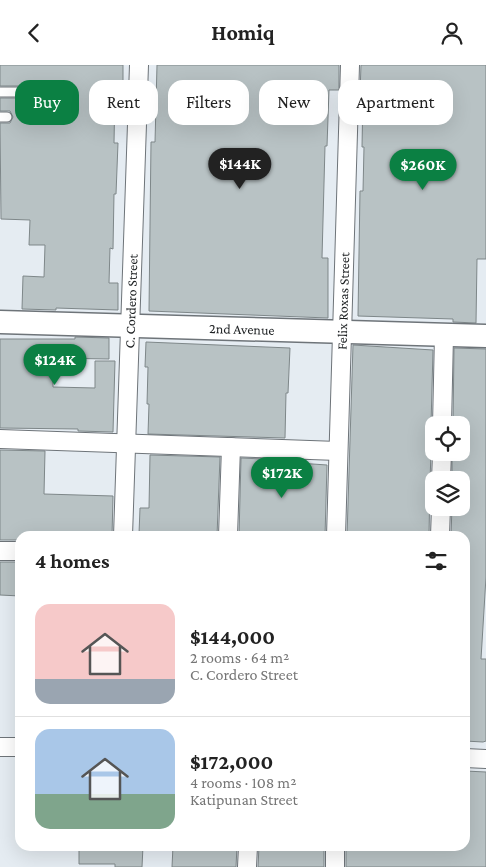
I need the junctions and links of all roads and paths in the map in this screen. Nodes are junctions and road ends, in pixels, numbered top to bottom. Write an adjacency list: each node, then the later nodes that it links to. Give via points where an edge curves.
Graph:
1 (138, 65): 6 (street, C. Cordero Street)
2 (350, 65): 7 (street, Felix Roxas Street)
3 (0, 92): 4 (lane)
4 (15, 93)
5 (0, 322): 6 (street, 2nd Avenue)
6 (130, 326): 7 (street, 2nd Avenue); 12 (street, C. Cordero Street)
7 (342, 332): 8 (street, 2nd Avenue); 14 (street, Felix Roxas Street)
8 (444, 335): 9 (street, 2nd Avenue); 10 (street)
9 (486, 336)
10 (442, 416)
11 (0, 439): 12 (street)
12 (126, 444): 13 (street); 16 (street, C. Cordero Street)
13 (231, 447): 14 (street); 17 (street)
14 (338, 451): 18 (street, Felix Roxas Street)
15 (440, 516): 19 (street)
16 (123, 531)
17 (228, 531)
18 (336, 531)
19 (440, 531)
20 (0, 551): 21 (street)
21 (15, 551)
22 (0, 747): 23 (street)
23 (15, 747)
24 (470, 758): 25 (street)
25 (486, 759)
26 (248, 851): 28 (street)
27 (335, 851): 29 (street)
28 (248, 867)
29 (335, 867)

